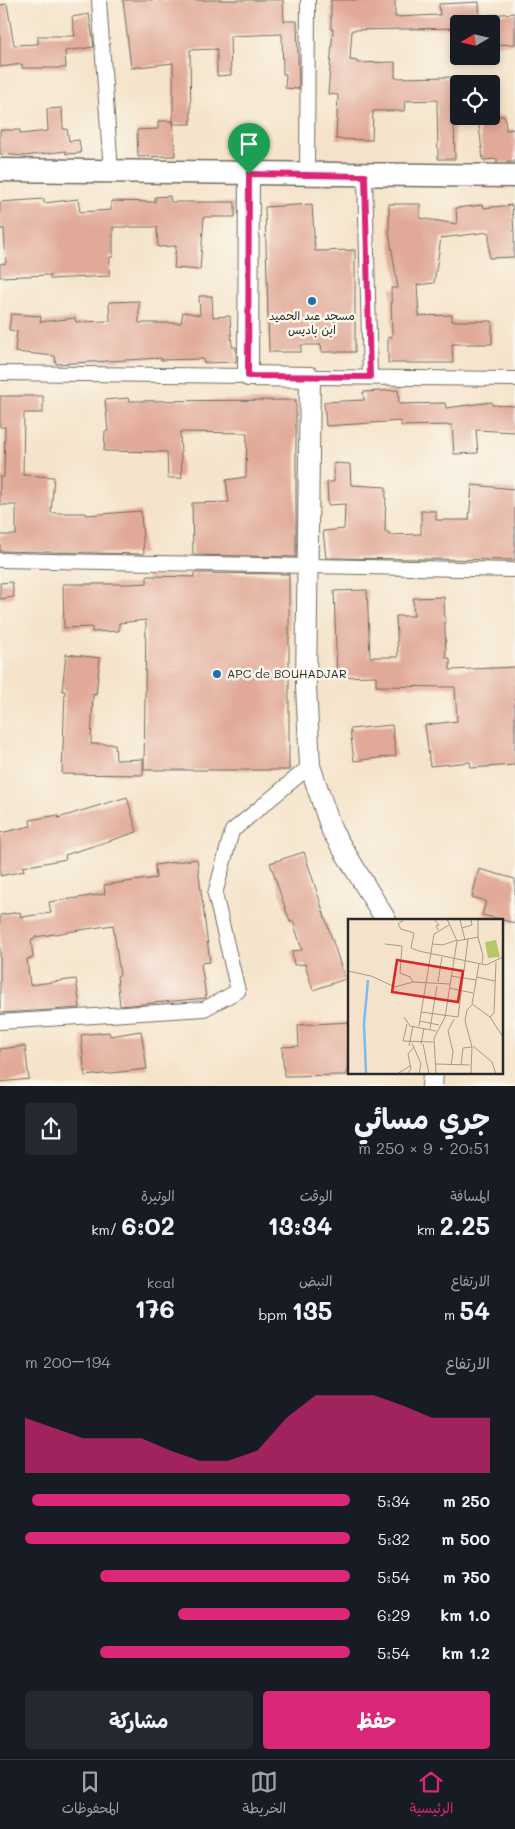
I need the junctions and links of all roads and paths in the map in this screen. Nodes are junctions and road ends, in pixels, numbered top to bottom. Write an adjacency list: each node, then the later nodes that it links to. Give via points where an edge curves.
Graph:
1 (99, 0): 4 (street)
2 (308, 0): 6 (street)
3 (0, 170): 4 (main road)
4 (111, 172): 5 (main road)
5 (249, 174): 6 (main road); 10 (main road)
6 (307, 175): 7 (main road)
7 (365, 176): 8 (main road); 12 (street)
8 (515, 176)
9 (0, 373): 10 (street)
10 (248, 376): 11 (main road)
11 (310, 377): 12 (street); 15 (main road)
12 (370, 377): 13 (street)
13 (515, 379)
14 (0, 560): 15 (street)
15 (308, 567): 16 (street); 17 (main road, via 306,686)
16 (515, 570)
17 (310, 766): 18 (main road, via 332,831); 19 (street, via 232,830 215,894 238,991 204,1009)
18 (385, 919)
19 (0, 1022)

